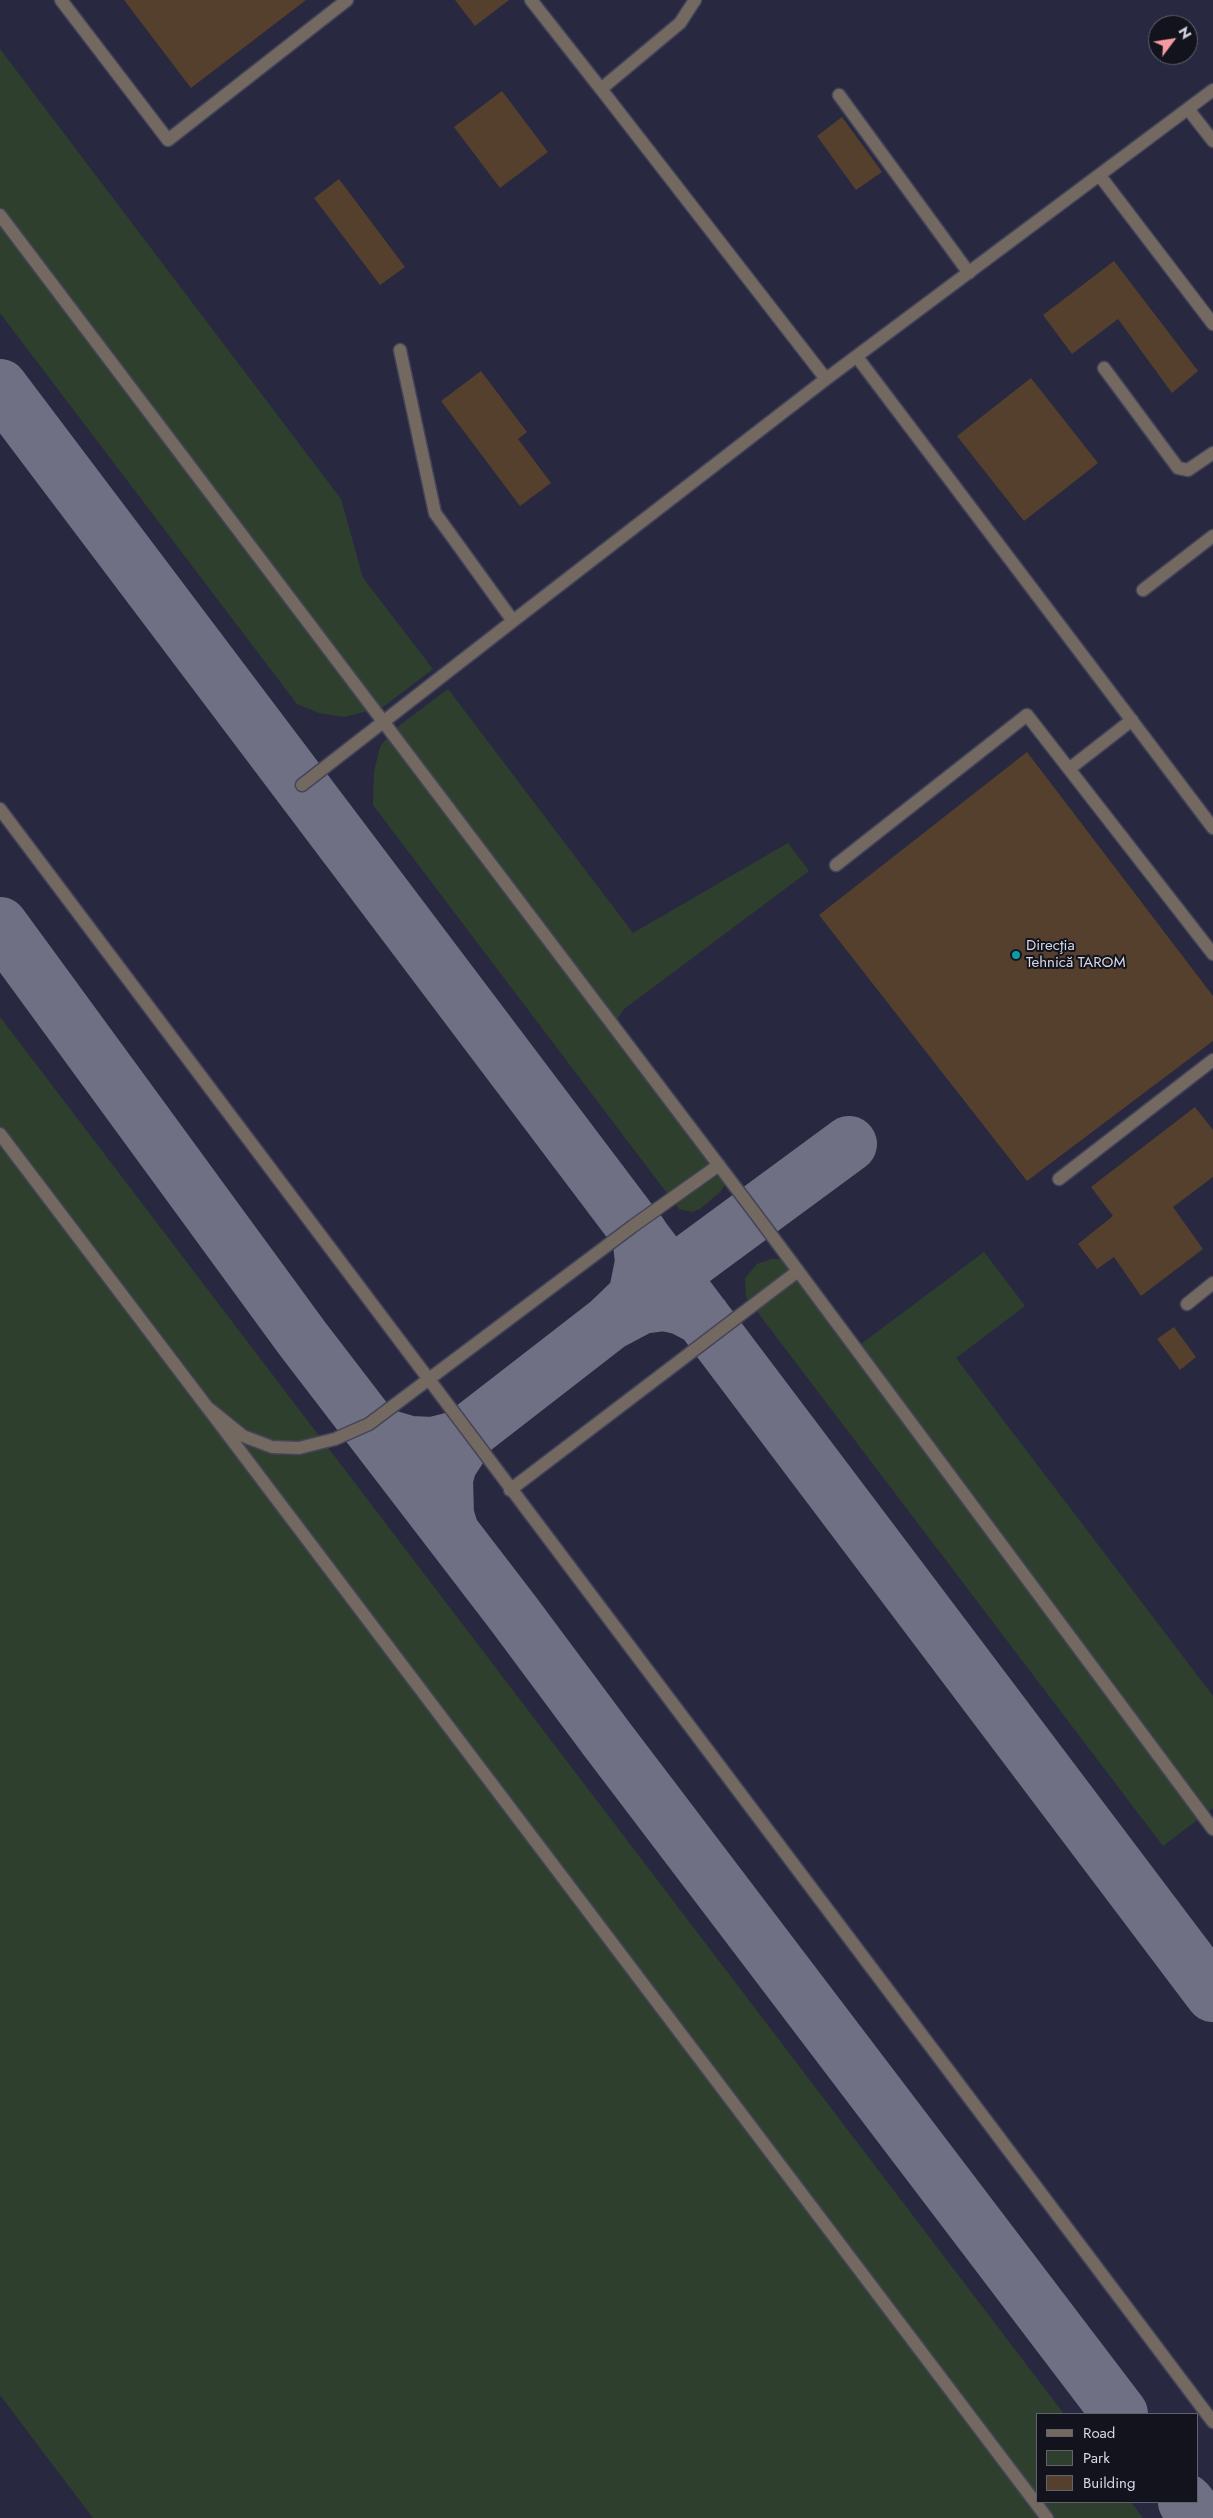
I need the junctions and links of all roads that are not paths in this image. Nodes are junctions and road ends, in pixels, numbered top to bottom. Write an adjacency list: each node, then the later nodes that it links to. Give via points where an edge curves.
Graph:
1 (61, 0): 2 (lane, via 168,140)
2 (347, 0)
3 (531, 0): 5 (lane)
4 (695, 0): 5 (lane, via 680,23)
5 (601, 89): 17 (lane)
6 (1213, 90): 8 (lane)
7 (840, 94): 12 (lane)
8 (1188, 109): 9 (lane); 10 (lane)
9 (1213, 141)
10 (1100, 176): 12 (lane); 13 (lane)
11 (0, 215): 23 (lane)
12 (969, 273): 15 (lane)
13 (1213, 324)
14 (400, 350): 21 (lane, via 435,513)
15 (856, 357): 17 (lane); 22 (lane)
16 (1104, 368): 18 (lane, via 1178,468 1188,470)
17 (826, 379): 21 (lane)
18 (1213, 453)
19 (1213, 536): 20 (lane)
20 (1143, 590)
21 (513, 621): 23 (lane)
22 (1132, 720): 24 (lane); 27 (lane)
23 (383, 721): 25 (lane); 32 (lane)
24 (1069, 769): 28 (lane, via 1027,715); 29 (lane)
25 (302, 785)
26 (0, 809): 37 (lane)
27 (1213, 828)
28 (836, 865)
29 (1213, 954)
30 (1213, 1060): 33 (lane)
31 (0, 1134): 38 (lane)
32 (719, 1165): 34 (lane); 37 (lane)
33 (1059, 1179)
34 (798, 1271): 39 (lane); 40 (lane)
35 (1213, 1283): 36 (lane)
36 (1187, 1304)
37 (428, 1380): 38 (lane, via 369,1424 335,1439 298,1448 272,1447 243,1436); 39 (lane)
38 (206, 1407): 42 (lane)
39 (510, 1490): 41 (lane)
40 (1213, 1829)
41 (1213, 2422)
42 (1047, 2518)

